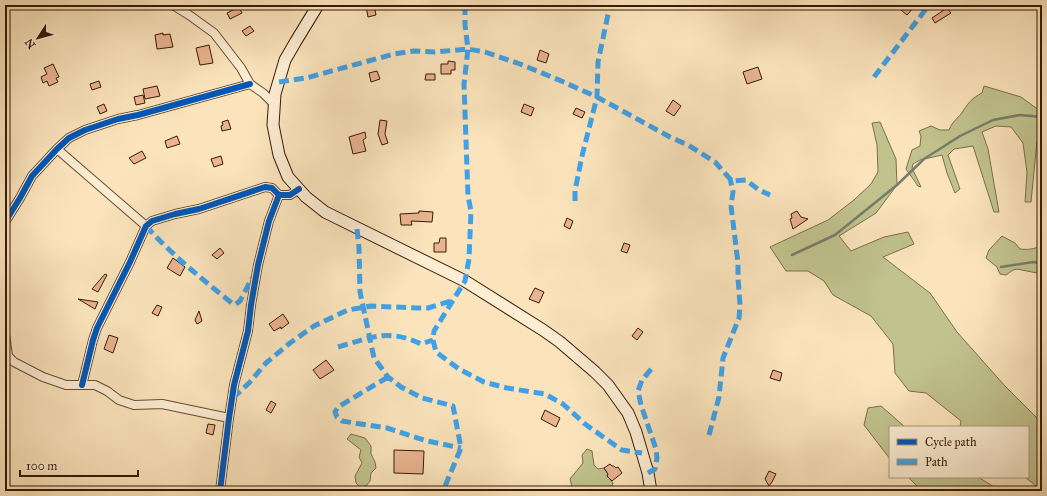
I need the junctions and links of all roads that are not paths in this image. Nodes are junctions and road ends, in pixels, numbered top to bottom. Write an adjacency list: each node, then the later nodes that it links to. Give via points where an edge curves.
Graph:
1 (173, 5): 3 (street, via 214,33)
2 (318, 5): 4 (main road, via 285,60)
3 (250, 84): 4 (street); 5 (street, via 85,130 69,138)
4 (274, 104): 6 (main road, via 273,125 279,155 288,177)
5 (58, 149): 8 (street, via 32,176); 9 (street)
6 (299, 189): 7 (street, via 290,195); 14 (main road, via 325,212 460,278 496,300 543,330 595,372 628,413 636,432)
7 (279, 194): 9 (street, via 272,188 265,187 199,210 152,221); 12 (street, via 258,265 248,330 234,385)
8 (5, 222)
9 (146, 226): 11 (street, via 97,328)
10 (5, 334): 11 (street, via 8,356 14,362 66,385)
11 (82, 385): 12 (street, via 95,385 118,400 134,405 162,404)
12 (229, 418): 13 (street)
13 (220, 491)
14 (651, 491)

